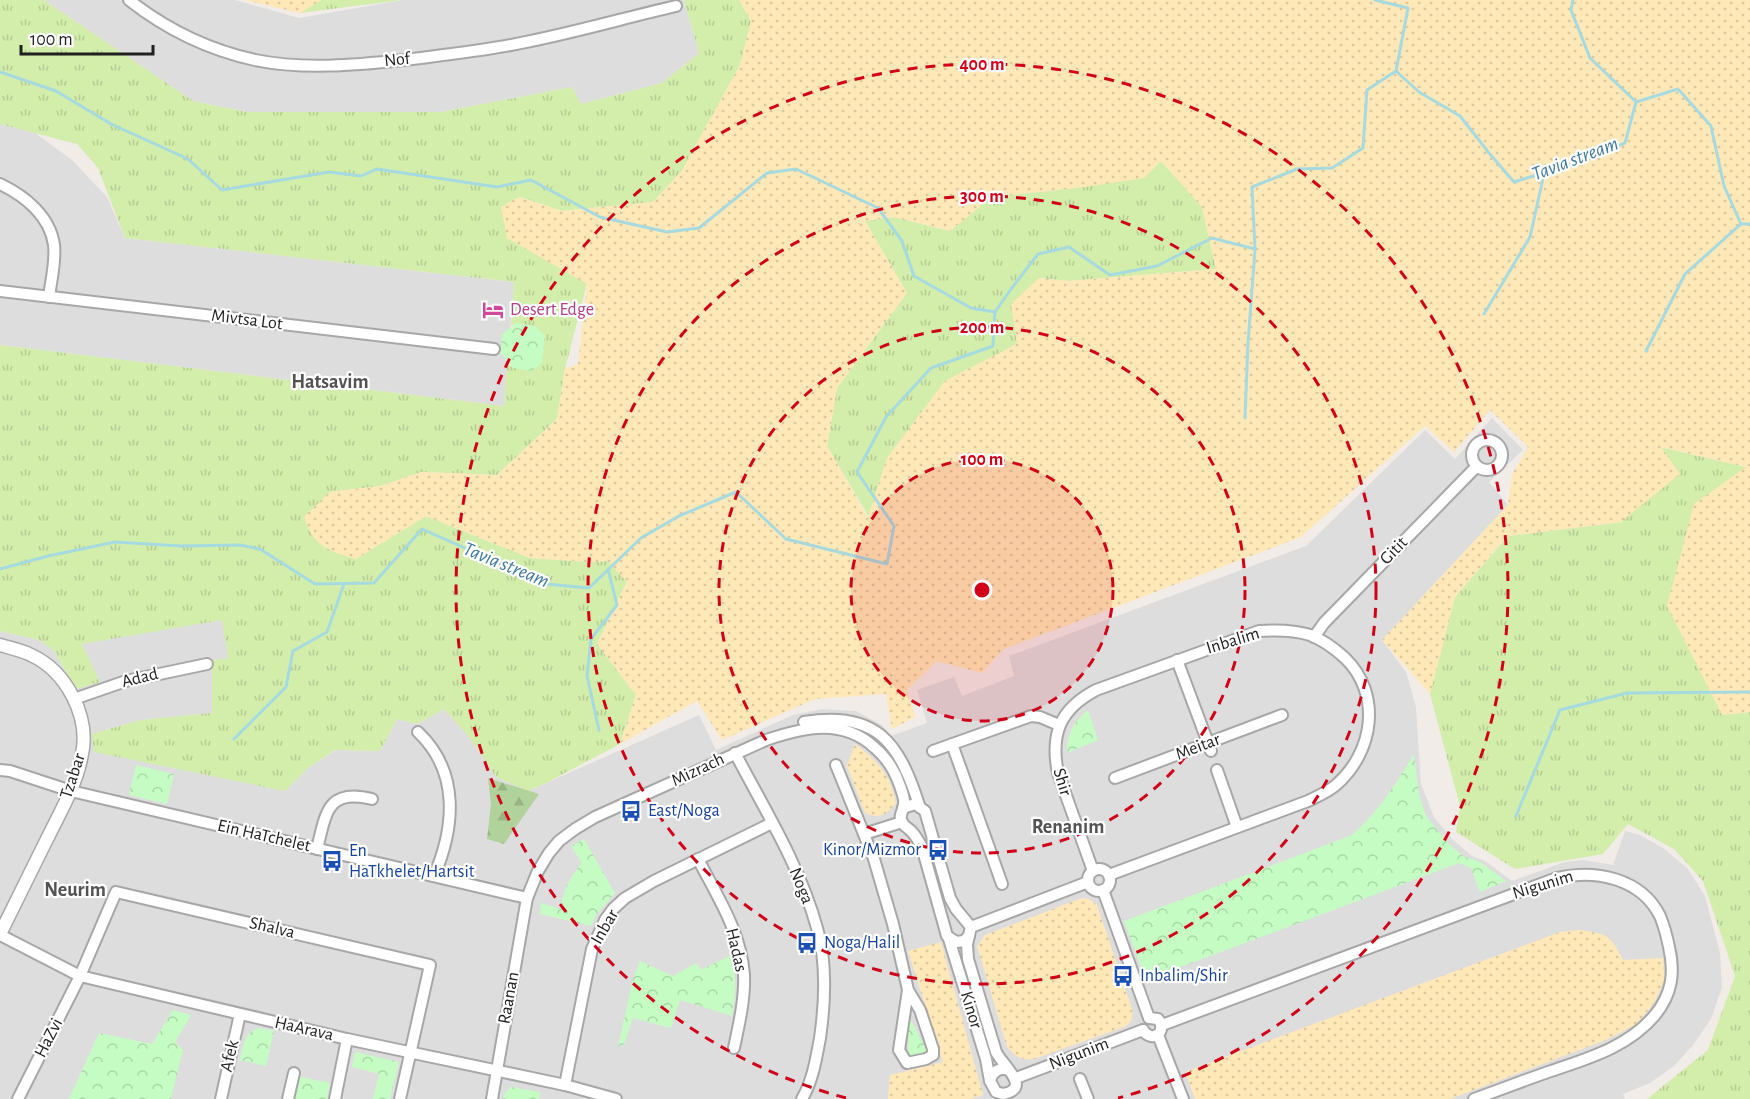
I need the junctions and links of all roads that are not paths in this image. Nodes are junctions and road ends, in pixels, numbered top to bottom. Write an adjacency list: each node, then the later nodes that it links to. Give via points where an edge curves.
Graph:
1 (129, 0): 2 (street, Nof, via 203,45 254,60 299,65 380,62 497,48)
2 (676, 6)
3 (0, 184): 5 (street, via 35,208 50,230 54,259)
4 (0, 291): 5 (street, Mivtsa Lot)
5 (50, 297): 6 (street, Mivtsa Lot)
6 (495, 349)
7 (1477, 466): 8 (street, Gitit)
8 (1314, 637): 10 (street, Inbalim, via 1299,632 1259,631); 31 (street, Inbalim, via 1338,652 1363,680 1369,715 1361,753 1325,793)
9 (0, 645): 12 (street, Tzabar, via 45,663)
10 (1176, 660): 14 (street, Inbalim, via 1081,698); 17 (street)
11 (207, 663): 12 (street, Adad, via 126,681)
12 (74, 699): 24 (street, Tzabar, via 84,735 83,753)
13 (1282, 715): 17 (street, Meitar)
14 (1059, 725): 16 (street, via 1031,716); 35 (street, Shir, via 1055,748 1058,773)
15 (418, 732): 37 (street, via 436,753 449,794 448,837)
16 (952, 744): 18 (street); 39 (street)
17 (1209, 747): 23 (street, Meitar)
18 (933, 751)
19 (735, 753): 26 (street, Mizrach, via 805,722 855,721 880,735 897,753); 27 (street, Mizrach, via 800,730 828,727 851,732 887,760 900,784); 29 (street, Noga); 41 (street, Mizrach, via 575,829 549,853)
20 (836, 765): 32 (street)
21 (0, 770): 24 (street, Ein HaTchelet)
22 (1216, 770): 31 (street)
23 (1115, 778)
24 (71, 791): 33 (street, Ein HaTchelet); 43 (street, Tzabar)
25 (372, 799): 33 (street, via 351,795 333,803)
26 (919, 805): 27 (street); 28 (street)
27 (903, 808): 30 (street, via 900,815)
28 (926, 819): 30 (street, via 919,828); 42 (street, Kinor, via 950,898)
29 (772, 823): 34 (street, Inbar); 68 (street, Noga, via 802,884 818,929 822,955 821,1031 812,1076)
30 (905, 825): 32 (street); 44 (street, Kinor, via 922,847)
31 (1237, 827): 36 (street, Inbalim)
32 (864, 834): 46 (street, via 882,884)
33 (317, 849): 37 (street, Ein HaTchelet)
34 (698, 859): 52 (street, Hadas, via 728,917 741,955 743,999); 58 (street, Inbar, via 625,898 605,920 592,949)
35 (1093, 871): 36 (street, via 1101,869); 38 (street)
36 (1109, 875): 40 (street)
37 (434, 876): 41 (street, Ein HaTchelet)
38 (1088, 882): 40 (street, via 1094,890); 42 (street)
39 (1002, 884)
40 (1103, 890): 48 (street)
41 (527, 898): 54 (street, Raanan)
42 (968, 927): 44 (street, via 960,942); 44 (street, via 952,918); 56 (street, Kinor, via 966,951 996,1052)
43 (0, 934): 45 (street, HaArava)
44 (947, 934): 59 (street, Kinor)
45 (80, 976): 47 (street, HaArava); 53 (street, Shalva, via 116,891 430,965); 61 (street, HaZvi)
46 (908, 990): 46 (street, via 920,1010 933,1055 907,1063 899,1050)
47 (240, 1014): 51 (street, HaArava); 62 (street, Afek)
48 (1149, 1018): 49 (street); 50 (street, via 1155,1018)
49 (1143, 1030): 50 (street, via 1149,1036); 56 (street, Nigunim)
50 (1160, 1030): 70 (street); 71 (street, Nigunim, via 1571,874 1602,875 1635,889 1651,902 1660,917 1672,960 1673,980 1667,997 1642,1029 1604,1052)
51 (346, 1039): 53 (street, HaArava); 64 (street)
52 (734, 1048)
53 (410, 1053): 54 (street, HaArava); 65 (street)
54 (497, 1071): 58 (street, HaArava); 66 (street, Raanan)
55 (294, 1072): 63 (street)
56 (1013, 1074): 59 (street, via 997,1070); 60 (street)
57 (1080, 1079): 69 (street)
58 (565, 1085): 67 (street, HaArava)
59 (993, 1090): 60 (street)
60 (1012, 1095)
61 (18, 1099)
62 (221, 1099)
63 (288, 1099)
64 (335, 1099)
65 (400, 1099)
66 (492, 1099)
67 (616, 1099)
68 (802, 1099)
69 (1088, 1099)
70 (1183, 1099)
71 (1474, 1099)

